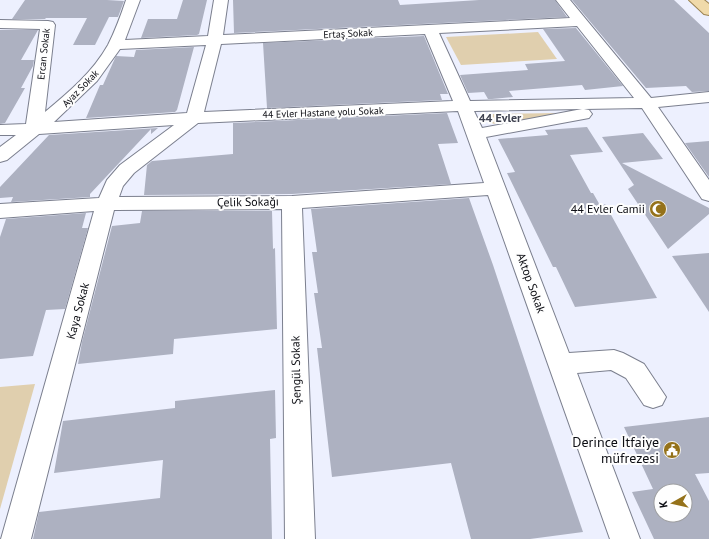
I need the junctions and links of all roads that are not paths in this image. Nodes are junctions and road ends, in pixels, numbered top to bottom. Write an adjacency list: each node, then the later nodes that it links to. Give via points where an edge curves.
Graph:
1 (133, 0): 10 (street, Ayaz Sokak)
2 (221, 0): 9 (street)
3 (563, 0): 6 (street)
4 (696, 0): 5 (main road)
5 (709, 11)
6 (582, 22): 8 (street, Ertaş Sokak); 12 (street)
7 (0, 24): 15 (street, Ercan Sokak, via 48,24)
8 (430, 30): 9 (street, Ertaş Sokak); 13 (street, Aktop Sokak)
9 (215, 40): 10 (street, Ertaş Sokak); 14 (street)
10 (115, 45): 15 (street, Ayaz Sokak, via 103,64 80,90)
11 (709, 97): 12 (street, 44 Evler Hastane yolu Sokak)
12 (647, 103): 13 (street, 44 Evler Hastane yolu Sokak); 17 (street, 44 Evler Hastane yolu Sokak); 20 (street)
13 (464, 106): 14 (street, 44 Evler Hastane yolu Sokak); 17 (street, Aktop Sokak)
14 (194, 118): 15 (street, 44 Evler Hastane yolu Sokak); 22 (street, Kaya Sokak, via 127,169 114,184)
15 (34, 129): 16 (street, 44 Evler Hastane yolu Sokak); 18 (street, Ayaz Sokak)
16 (0, 130)
17 (476, 134): 19 (street, Aktop Sokak)
18 (0, 156)
19 (496, 188): 21 (street, Çelik Sokağı); 24 (street, Aktop Sokak)
20 (709, 195)
21 (292, 202): 22 (street, Çelik Sokağı); 27 (street, Şengül Sokak)
22 (106, 204): 23 (street, Çelik Sokağı); 26 (street, Kaya Sokak)
23 (0, 211)
24 (560, 364): 25 (street, via 614,360 635,371); 28 (street, Aktop Sokak)
25 (653, 397)
26 (16, 539)
27 (300, 539)
28 (625, 539)

